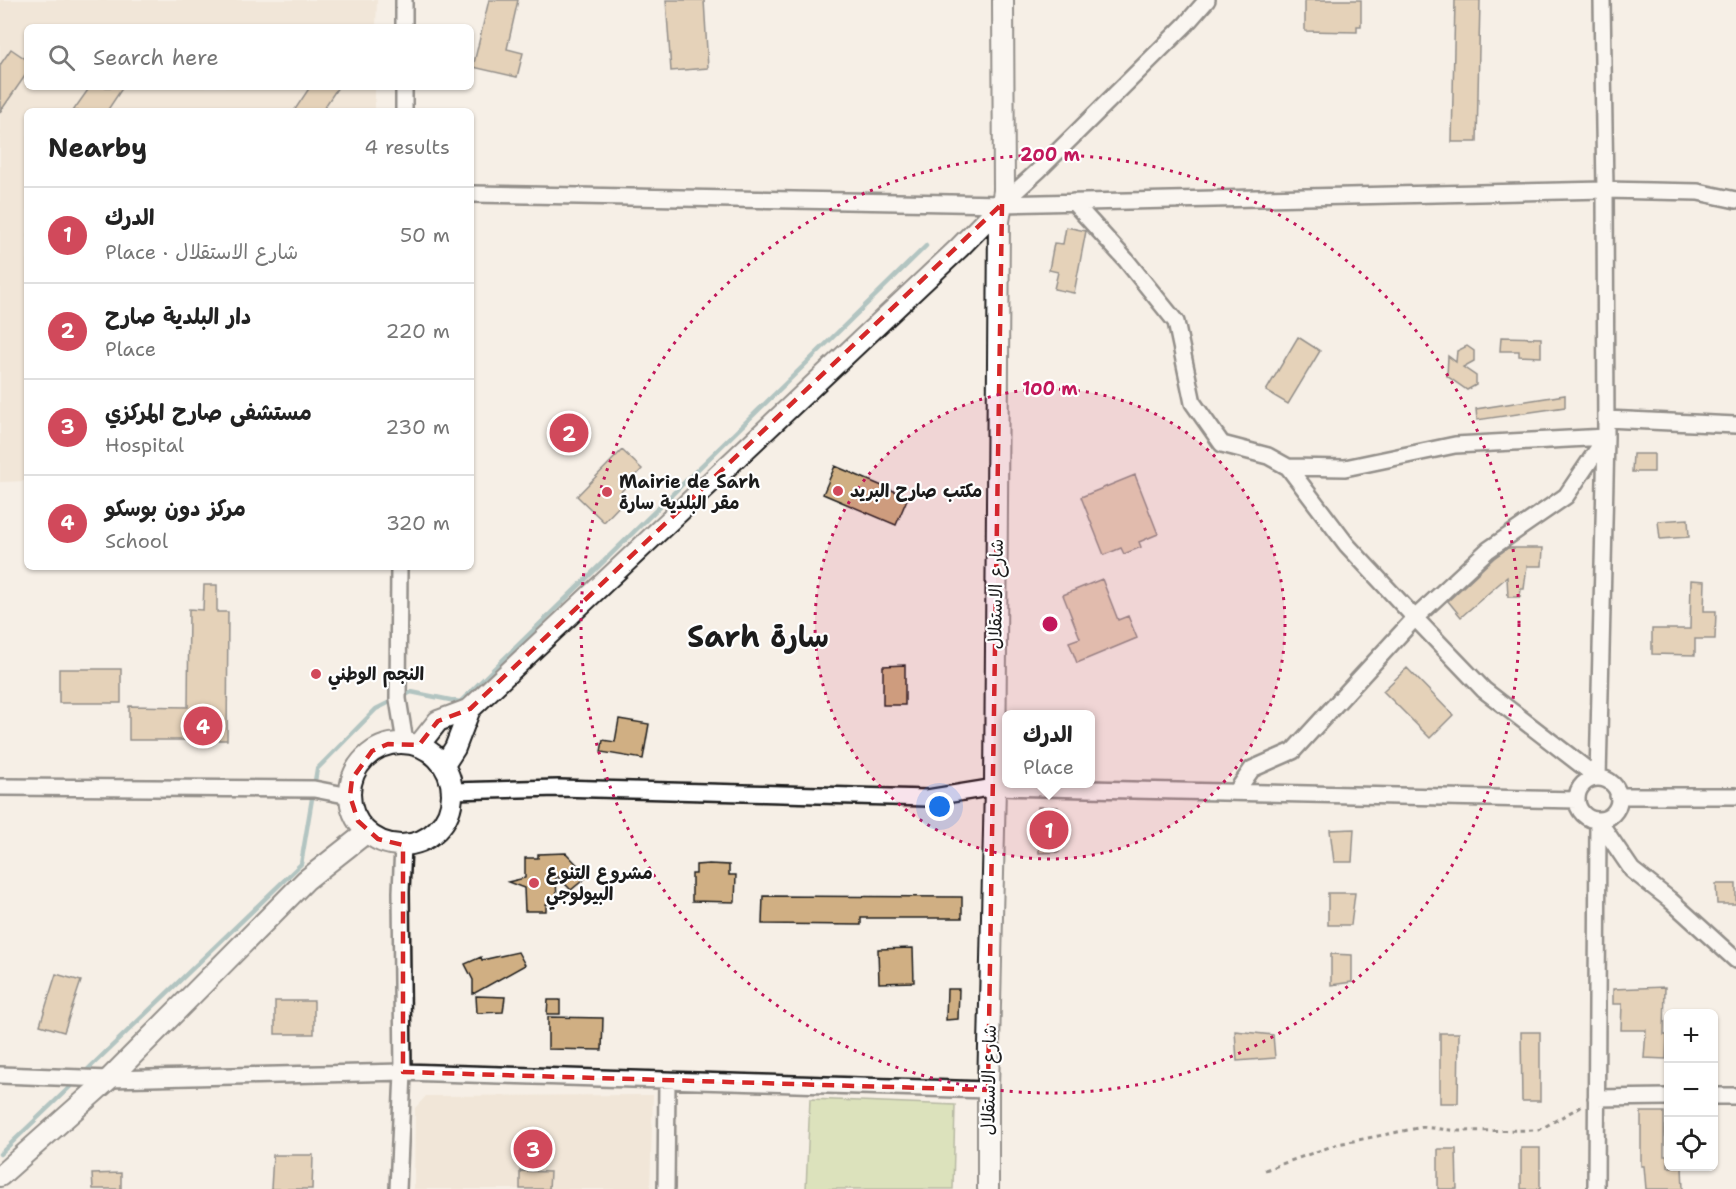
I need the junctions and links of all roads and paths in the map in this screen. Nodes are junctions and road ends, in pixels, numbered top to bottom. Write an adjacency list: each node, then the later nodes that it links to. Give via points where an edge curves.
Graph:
1 (404, 0): 5 (street)
2 (1003, 0): 12 (street, شارع الاستقلال)
3 (1207, 0): 12 (street)
4 (1602, 0): 8 (street)
5 (404, 24)
6 (404, 90): 7 (street)
7 (404, 108)
8 (1605, 190): 10 (street, via 1698,192); 11 (street); 13 (street)
9 (474, 194): 12 (street)
10 (1736, 200)
11 (1073, 202): 12 (street); 16 (street, via 1176,322 1192,403 1222,444 1268,456)
12 (1002, 204): 19 (street); 24 (street, شارع الاستقلال)
13 (1606, 419): 14 (street); 15 (street)
14 (1736, 425)
15 (1606, 437): 16 (street, via 1455,445 1345,468); 18 (street, via 1566,496 1488,550); 22 (street)
16 (1288, 467): 18 (street, via 1347,545)
17 (399, 570): 20 (street, via 398,699)
18 (1414, 618): 22 (street, via 1484,690); 28 (street, via 1293,751 1252,769)
19 (470, 709): 20 (street, via 438,721); 21 (street)
20 (412, 744): 21 (street, via 433,753); 29 (street, via 388,744 372,752 352,779)
21 (444, 765): 27 (street)
22 (1598, 778): 30 (street, via 1612,783); 32 (street, via 1581,787)
23 (0, 787): 29 (street, via 314,789)
24 (994, 787): 25 (street); 27 (street, via 927,798 558,788); 41 (street, شارع الاستقلال)
25 (1002, 787)
26 (1042, 788): 28 (street)
27 (452, 791): 35 (street, via 444,822 419,841)
28 (1236, 792): 32 (street)
29 (350, 796): 34 (street, via 352,809)
30 (1618, 796): 31 (street); 33 (street, via 1613,813)
31 (1736, 796)
32 (1576, 800): 33 (street, via 1581,812)
33 (1598, 820): 36 (street, via 1632,870); 45 (street)
34 (367, 832): 35 (street); 39 (street, via 306,880)
35 (403, 845): 37 (street)
36 (1736, 960)
37 (403, 1072): 39 (street); 40 (street); 48 (street)
38 (0, 1076): 39 (street)
39 (109, 1079): 47 (street)
40 (667, 1081): 41 (street); 49 (street)
41 (988, 1090): 50 (street, شارع الاستقلال)
42 (1718, 1096): 43 (street)
43 (1736, 1096)
44 (1664, 1097): 45 (street)
45 (1596, 1098): 46 (path, via 1539,1130 1460,1131 1423,1126 1338,1144); 51 (street)
46 (1265, 1170)
47 (0, 1176)
48 (398, 1189)
49 (666, 1189)
50 (988, 1189)
51 (1596, 1189)

